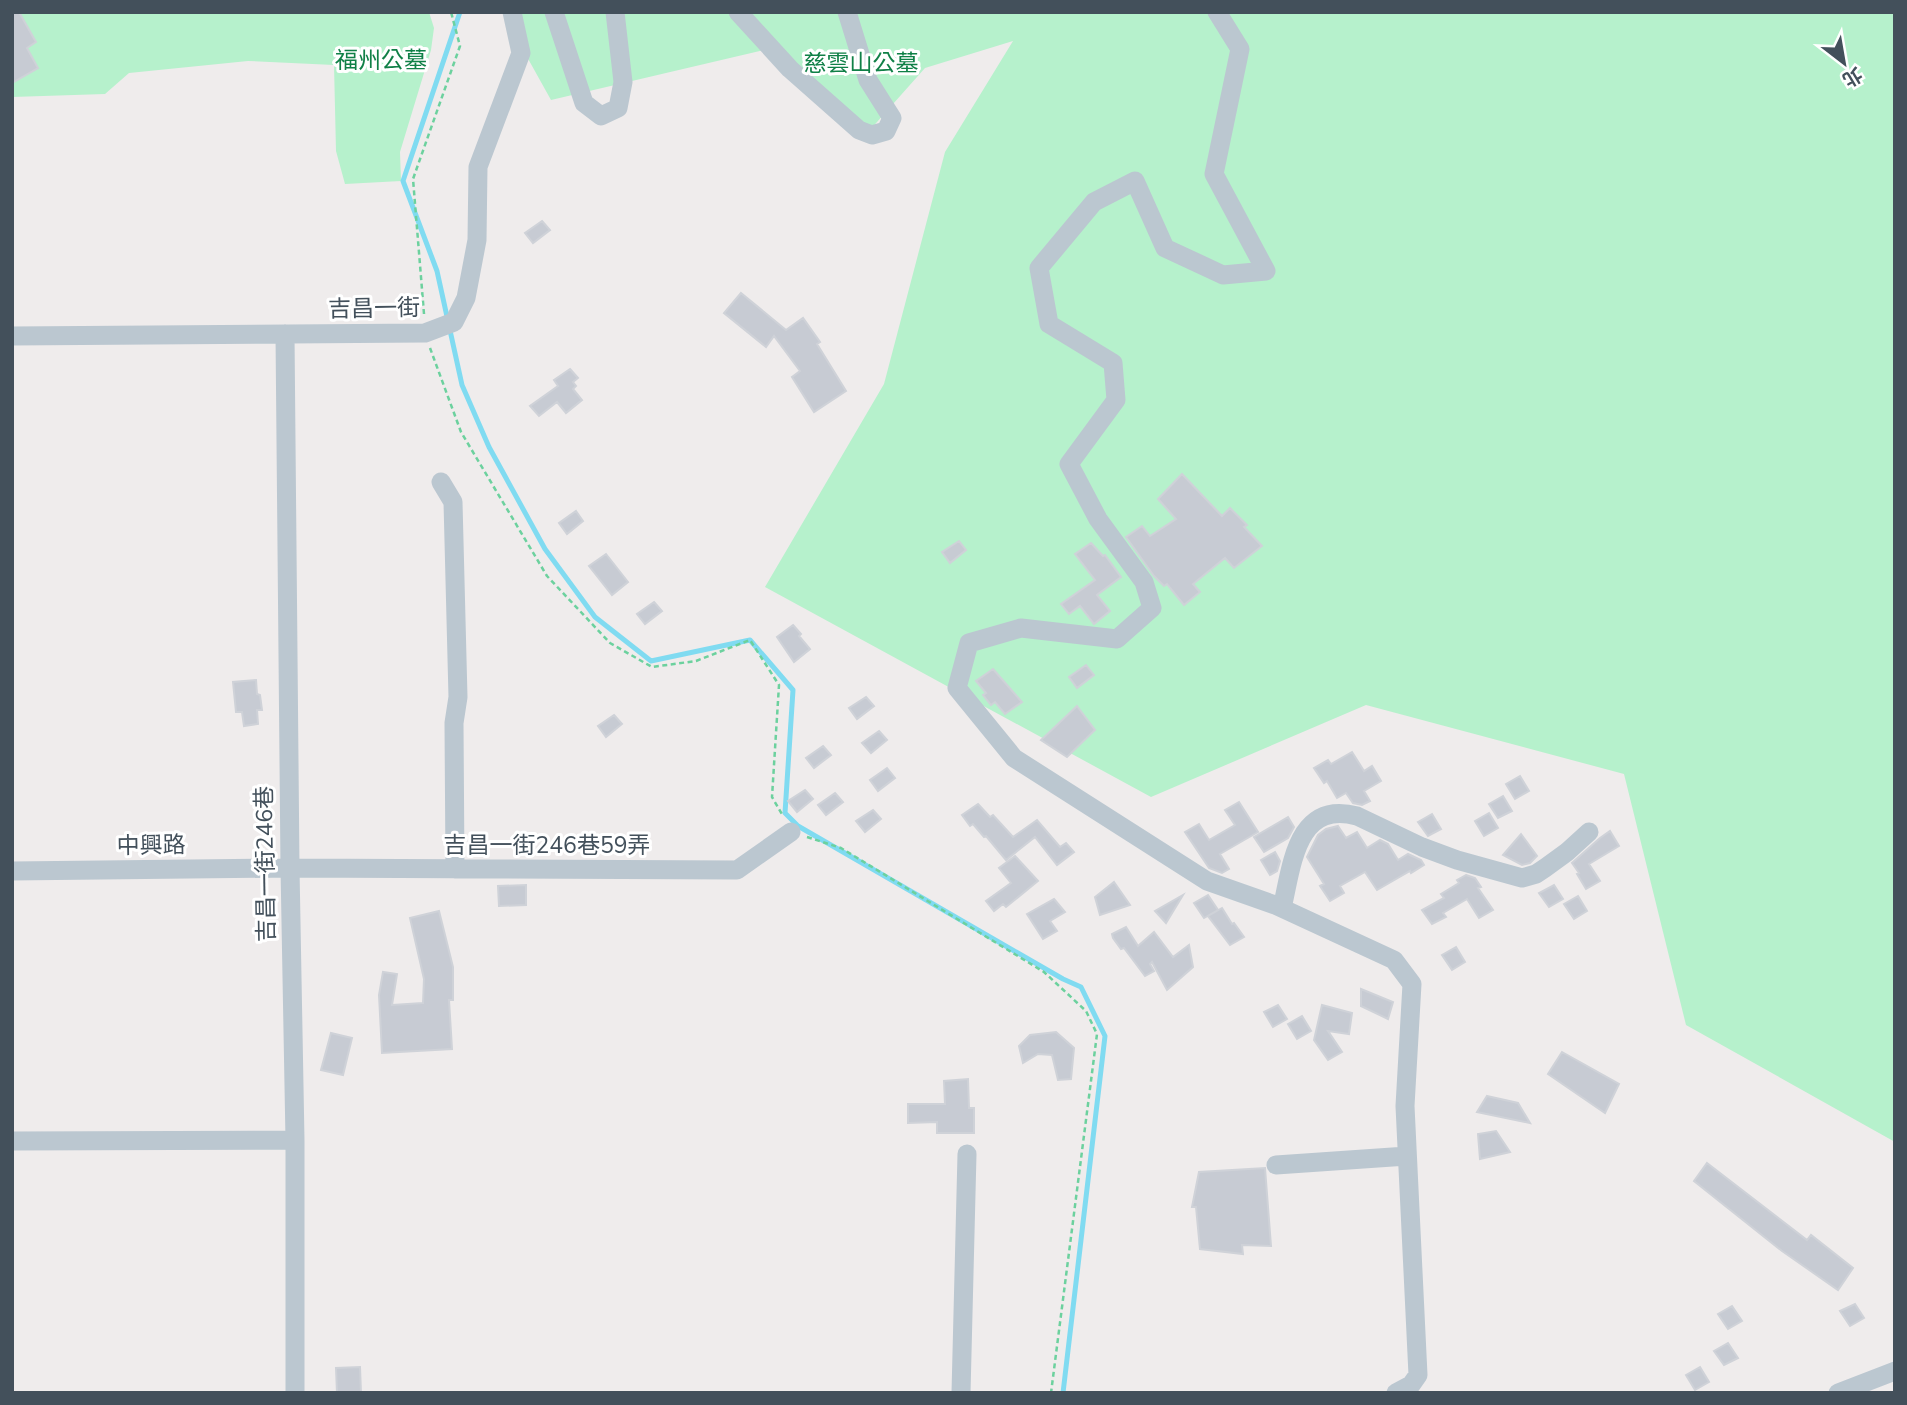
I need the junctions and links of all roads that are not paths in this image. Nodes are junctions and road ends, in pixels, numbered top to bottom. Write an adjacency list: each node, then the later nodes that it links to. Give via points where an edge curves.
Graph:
1 (512, 12): 7 (street, 吉昌一街, via 521,53 478,167 477,240 466,298 454,322 425,333)
2 (554, 12): 3 (street, via 584,103 601,116 618,108 623,82)
3 (615, 12)
4 (738, 12): 5 (street, via 790,69 859,130 872,135 886,131 892,118 868,80)
5 (847, 12)
6 (1217, 12): 15 (street, via 1240,49 1214,174 1266,271 1223,275 1165,248 1135,181 1094,202 1039,268 1049,324 1113,363 1116,400 1069,464 1098,519 1144,582 1152,608 1117,639 1021,628 969,643 957,688 1014,758 1208,881)
7 (285, 334): 8 (street, 吉昌一街); 12 (street, 吉昌一街246巷)
8 (12, 336)
9 (441, 482): 13 (street, via 453,502 458,698)
10 (791, 832): 13 (street, 吉昌一街246巷59弄, via 737,870)
11 (1589, 832): 15 (street, via 1545,868 1522,877 1457,860 1357,816 1325,815 1300,838)
12 (290, 869): 13 (street, 吉昌一街246巷59弄); 14 (street, 中興路); 16 (street, 吉昌一街246巷)
13 (454, 869)
14 (12, 871)
15 (1282, 908): 19 (street, via 1394,960 1412,984 1405,1105)
16 (295, 1140): 17 (street); 22 (street, 吉昌一街246巷)
17 (12, 1141)
18 (967, 1154): 23 (street)
19 (1408, 1156): 20 (street); 24 (street, via 1418,1375 1411,1385)
20 (1276, 1165)
21 (1895, 1371): 25 (street)
22 (295, 1393)
23 (961, 1393)
24 (1395, 1393)
25 (1838, 1393)

